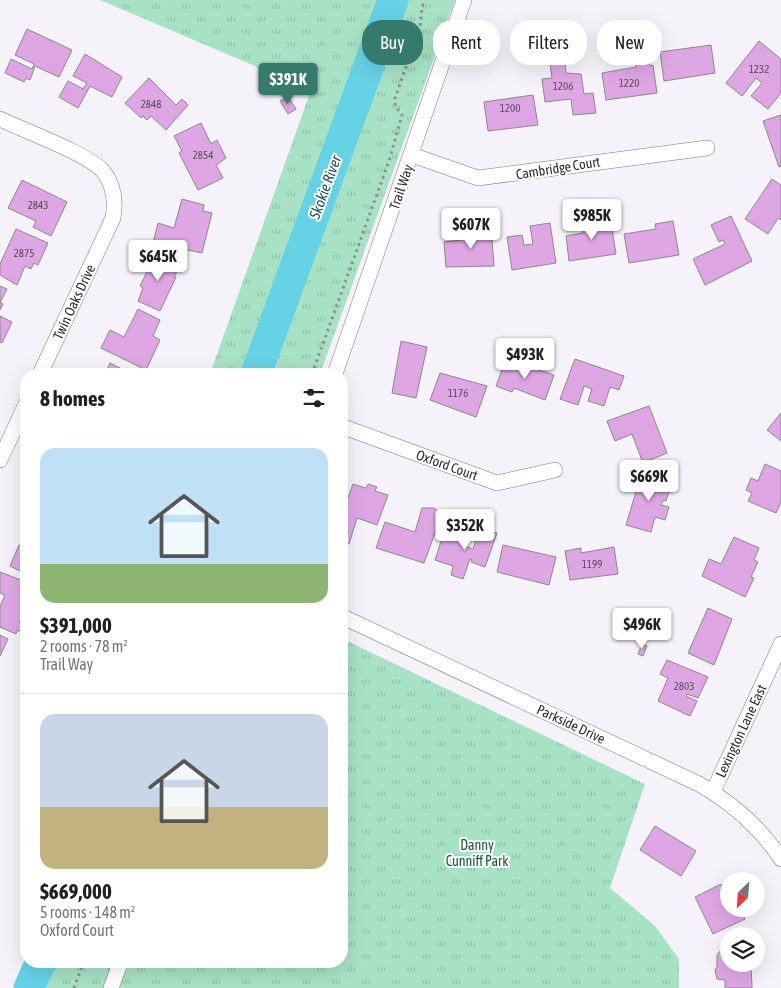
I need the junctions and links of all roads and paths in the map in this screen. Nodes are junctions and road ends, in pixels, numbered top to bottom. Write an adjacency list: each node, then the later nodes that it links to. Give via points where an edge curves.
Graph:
1 (425, 0): 7 (path, via 420,27 394,102 402,115 391,152)
2 (464, 0): 5 (street, Trail Way)
3 (0, 119): 6 (street, Twin Oaks Drive, via 88,160 103,171 114,192 113,218)
4 (707, 148): 5 (street, Cambridge Court, via 478,178)
5 (412, 155): 8 (street, Trail Way)
6 (43, 368)
7 (314, 368)
8 (337, 368)
9 (20, 417): 11 (street)
10 (348, 429): 12 (street, Oxford Court, via 497,483)
11 (0, 460)
12 (555, 470)
13 (348, 619): 15 (street, Parkside Drive)
14 (781, 644): 15 (street, Lexington Lane East)
15 (713, 792): 16 (street, Parkside Drive, via 745,816)
16 (781, 859)
17 (81, 968): 19 (path)
18 (118, 968): 20 (street)
19 (74, 988)
20 (111, 988)

